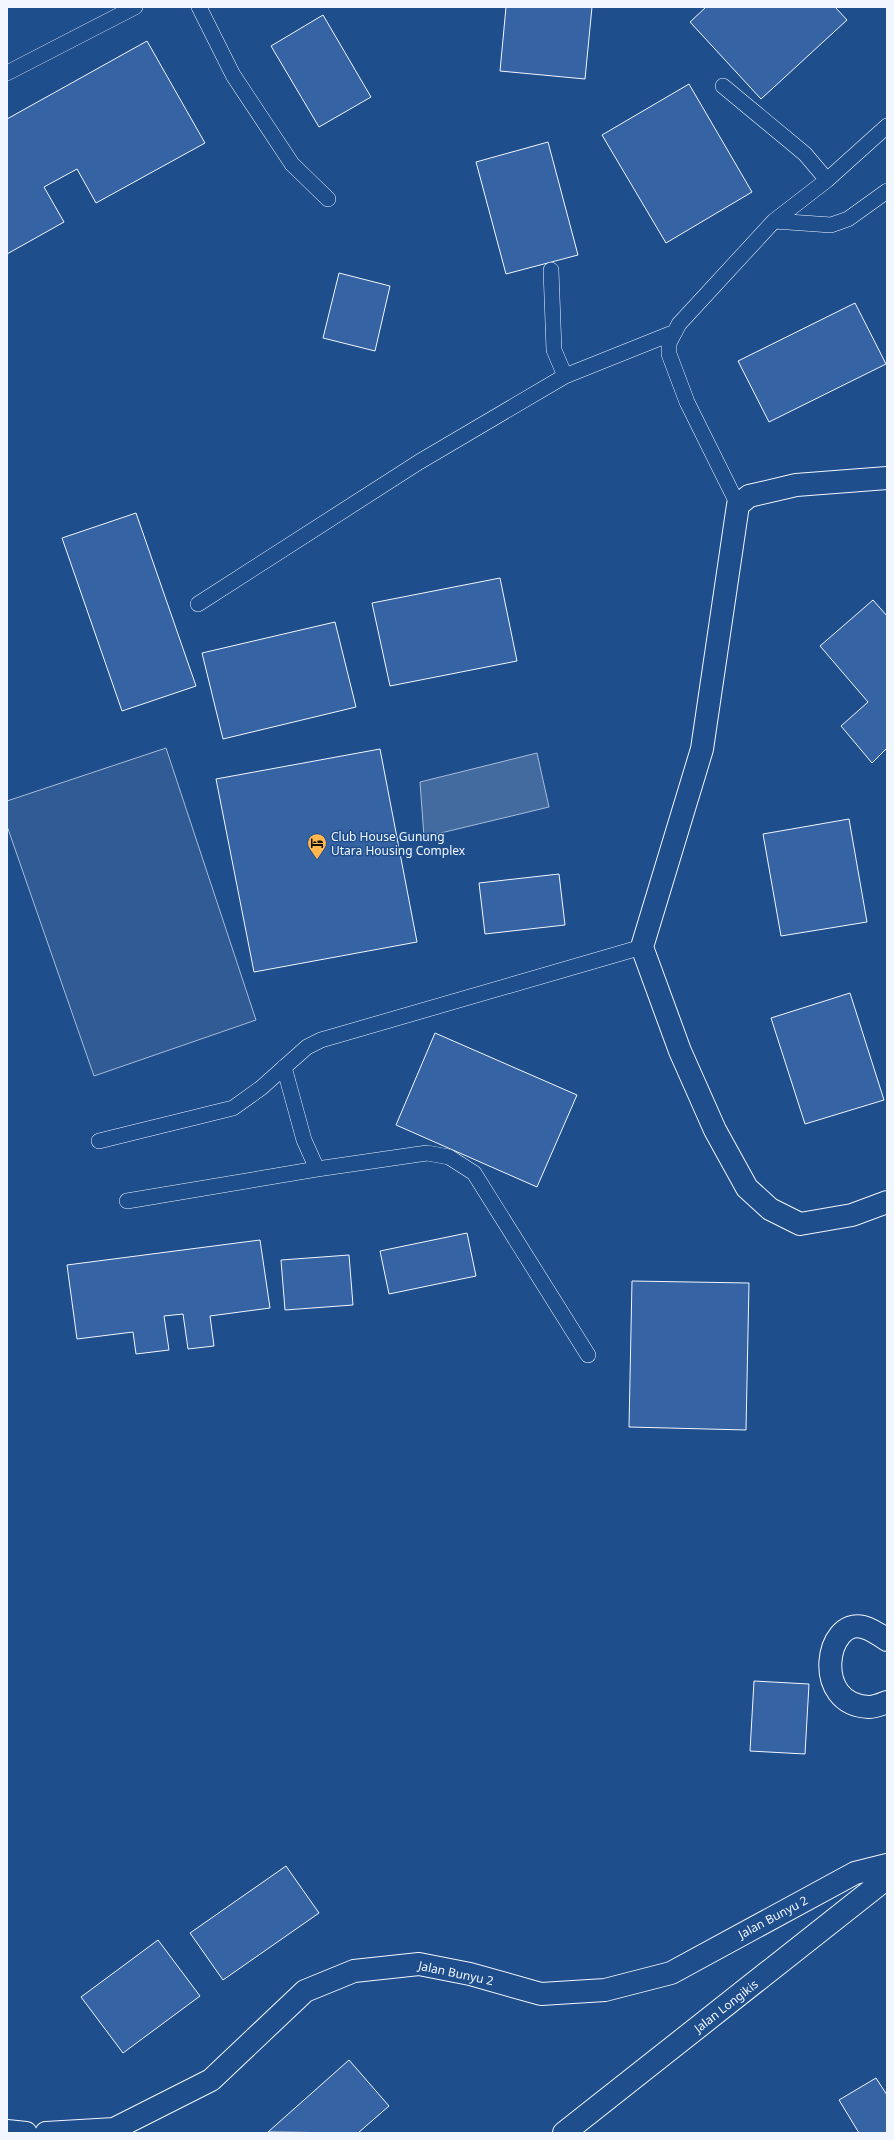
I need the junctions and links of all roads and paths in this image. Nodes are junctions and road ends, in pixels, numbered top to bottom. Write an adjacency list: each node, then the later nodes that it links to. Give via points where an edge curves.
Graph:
1 (135, 7): 3 (lane)
2 (199, 7): 8 (lane, via 233,75 292,164)
3 (7, 73)
4 (723, 86): 6 (lane, via 806,154)
5 (887, 126): 6 (lane)
6 (827, 180): 9 (lane)
7 (887, 191): 9 (lane, via 848,218 831,225)
8 (328, 199)
9 (774, 221): 11 (lane, via 679,324)
10 (551, 270): 12 (lane, via 554,350)
11 (675, 332): 12 (lane); 14 (lane, via 669,343 669,354 687,402)
12 (565, 376): 15 (lane, via 419,462)
13 (887, 478): 14 (street, via 796,484 749,496)
14 (738, 505): 16 (street, via 702,749)
15 (198, 604)
16 (642, 947): 17 (lane, via 321,1040 307,1047); 21 (street, via 684,1058 715,1130 747,1188 770,1209 800,1224 852,1215)
17 (284, 1067): 18 (lane, via 234,1108); 19 (lane, via 304,1140)
18 (99, 1141)
19 (317, 1169): 20 (lane); 22 (lane, via 427,1153 448,1157 474,1173)
20 (127, 1201)
21 (887, 1202)
22 (588, 1355)
23 (887, 1640): 24 (street, via 862,1626 851,1628 840,1634 832,1648 829,1670 838,1691 853,1704 870,1707)
24 (887, 1702)
25 (887, 1865): 29 (street, Jalan Bunyu 2, via 855,1873 671,1973 605,1990 541,1994 470,1974 419,1964 354,1971 305,1991 211,2080 114,2129)
26 (887, 1878): 30 (street, Jalan Longikis)
27 (7, 2130): 28 (street)
28 (26, 2133)
29 (46, 2133)
30 (564, 2133)

